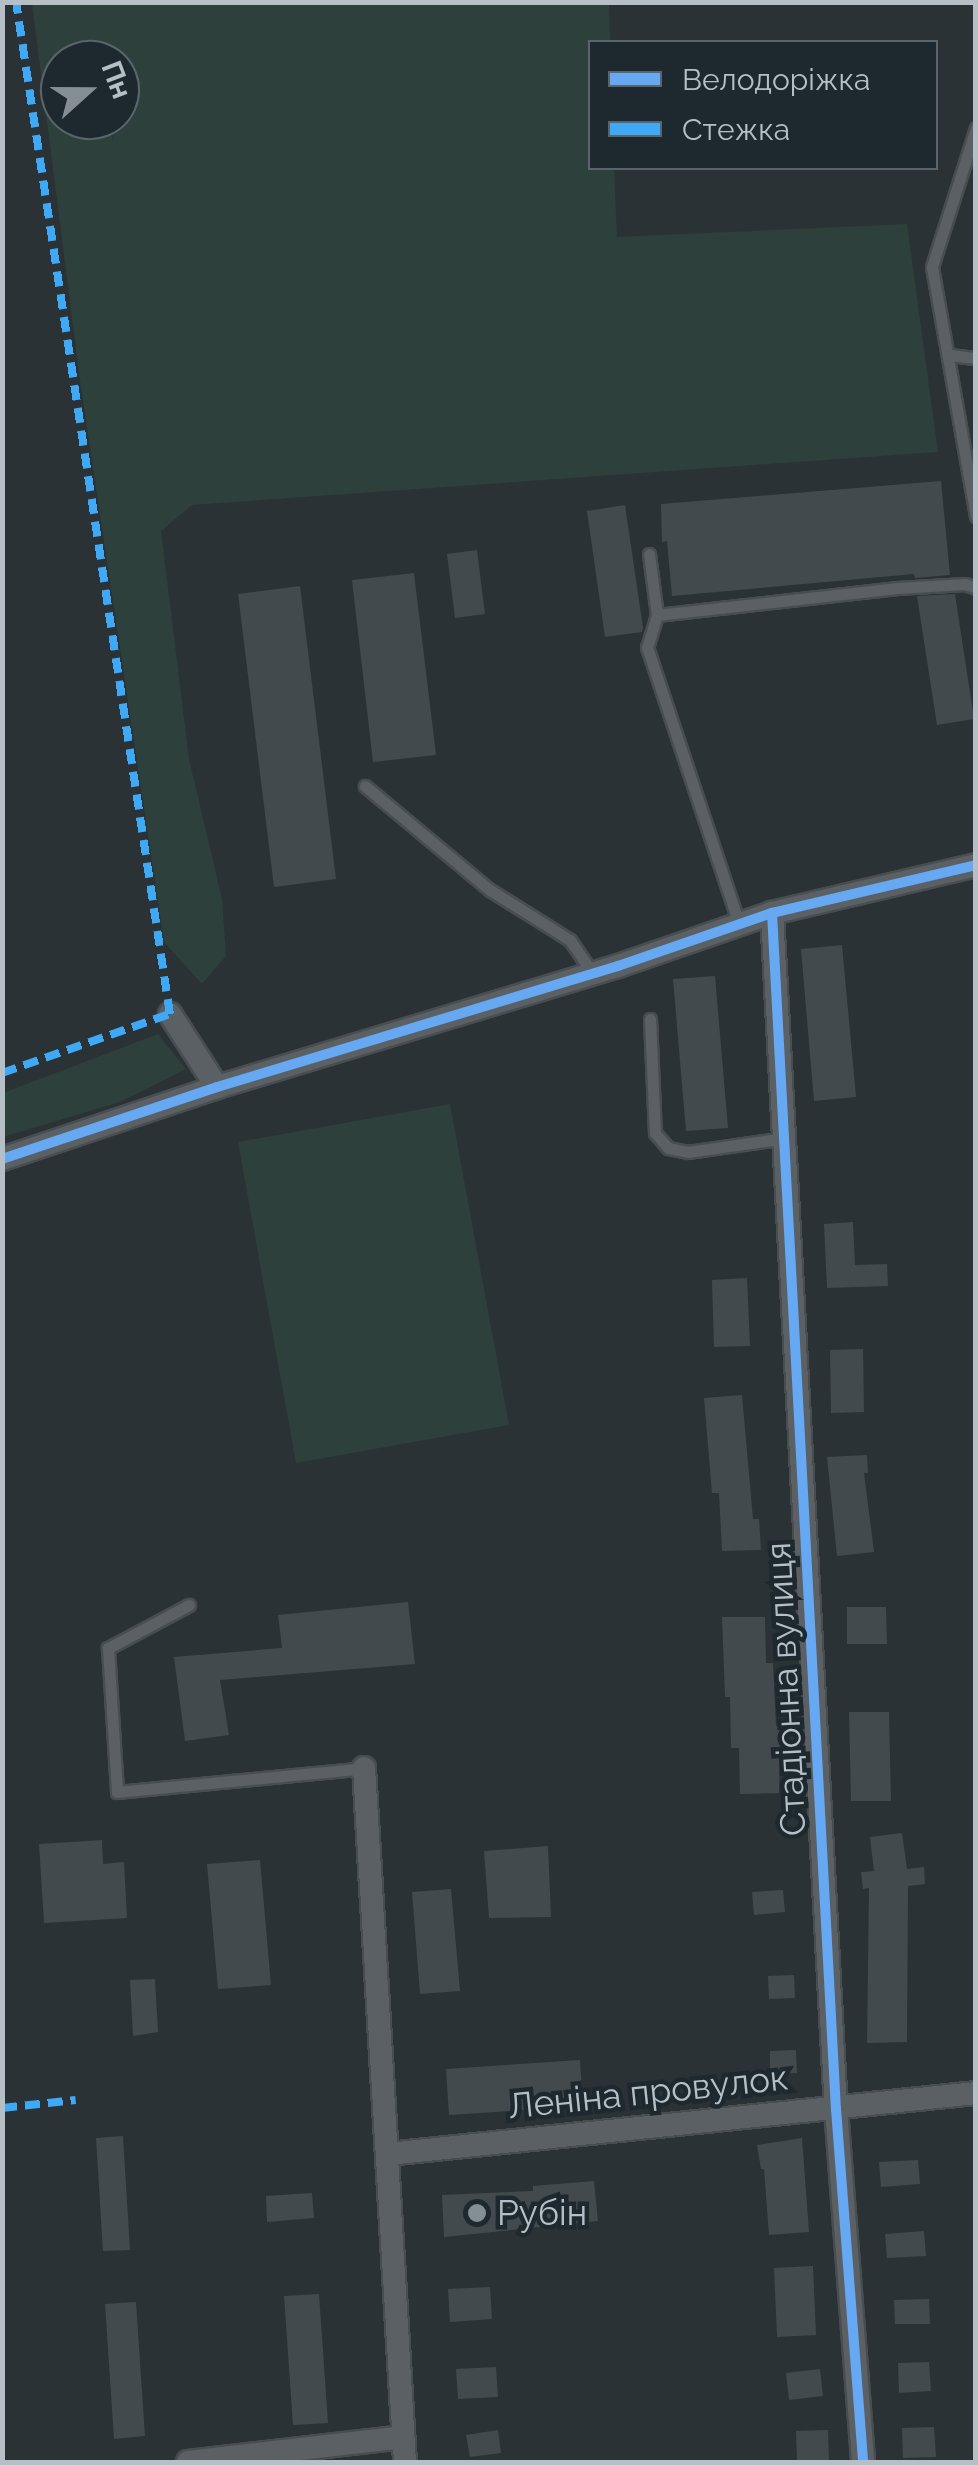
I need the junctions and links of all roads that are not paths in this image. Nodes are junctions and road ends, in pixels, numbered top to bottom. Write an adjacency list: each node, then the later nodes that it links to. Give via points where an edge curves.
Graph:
1 (976, 128): 2 (lane, via 932,266)
2 (950, 355): 3 (lane); 4 (lane)
3 (976, 358)
4 (976, 516)
5 (649, 554): 7 (lane)
6 (976, 588): 7 (lane, via 897,588)
7 (657, 616): 11 (lane, via 647,647)
8 (365, 786): 12 (lane, via 490,890 570,940)
9 (976, 865): 10 (street)
10 (772, 912): 11 (street); 16 (street, Стадіонна вулиця)
11 (739, 924): 12 (street)
12 (592, 973): 15 (street)
13 (170, 1014): 15 (street)
14 (650, 1019): 16 (lane, via 655,1134 668,1148 688,1152)
15 (217, 1086): 17 (street)
16 (784, 1138): 21 (street, Стадіонна вулиця)
17 (2, 1159)
18 (188, 1606): 19 (lane, via 108,1648 116,1792)
19 (364, 1768): 22 (street)
20 (976, 2093): 21 (street, Леніна провулок)
21 (836, 2109): 22 (street, Леніна провулок); 26 (street, Стадіонна вулиця)
22 (388, 2154): 23 (street)
23 (403, 2437): 24 (street); 25 (street)
24 (188, 2462)
25 (405, 2462)
26 (863, 2462)

